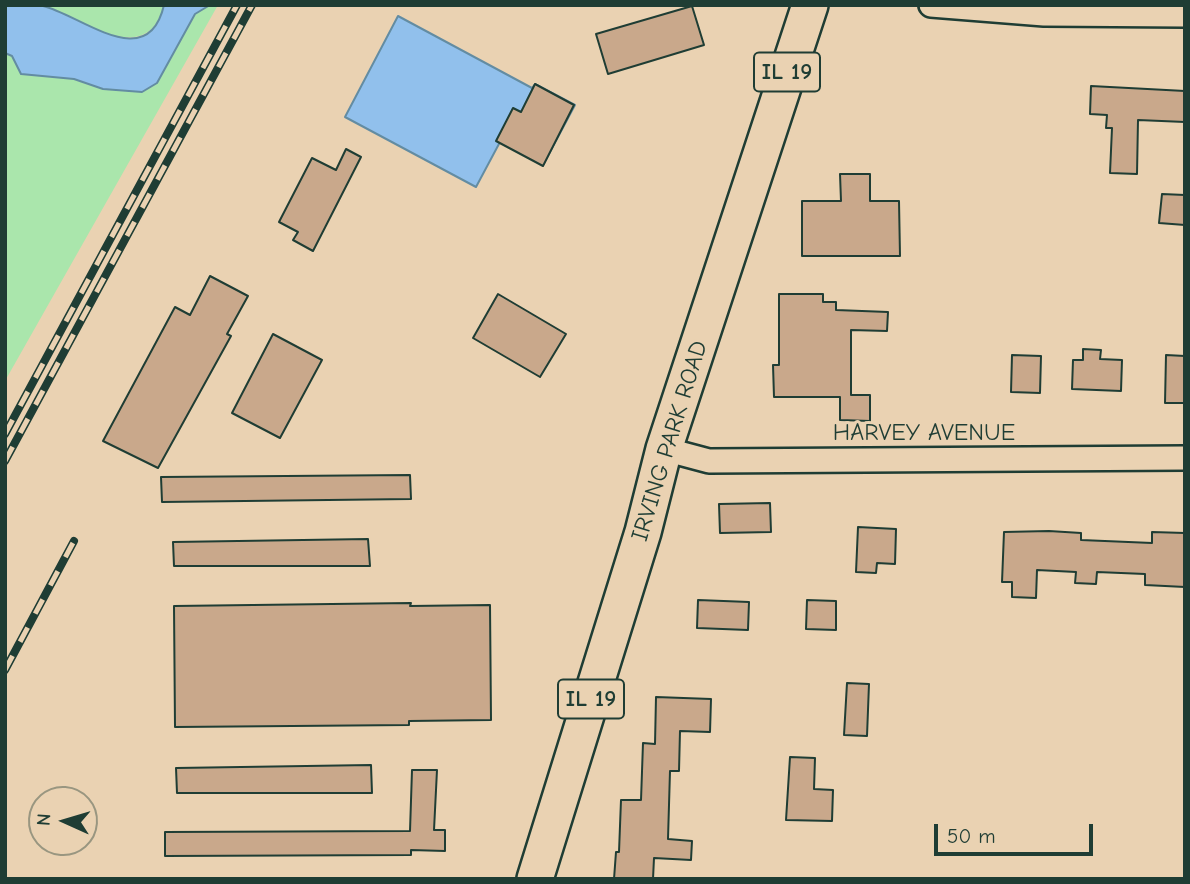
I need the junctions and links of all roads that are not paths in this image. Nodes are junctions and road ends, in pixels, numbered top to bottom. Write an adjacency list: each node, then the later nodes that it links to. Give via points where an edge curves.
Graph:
1 (810, 5): 4 (main road, IRVING PARK ROAD / IL 19)
2 (931, 5): 3 (street, via 1044,14)
3 (1185, 15)
4 (664, 449): 5 (street, HARVEY AVENUE, via 709,461); 6 (main road, IRVING PARK ROAD / IL 19, via 643,532)
5 (1185, 458)
6 (535, 879)

